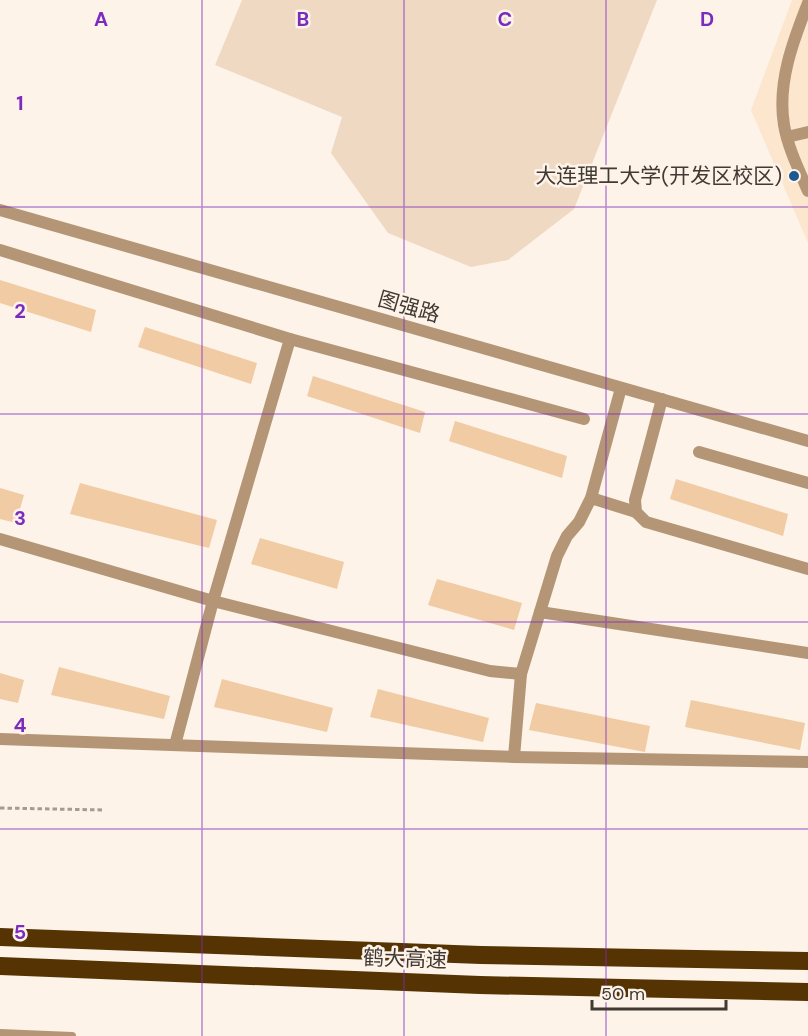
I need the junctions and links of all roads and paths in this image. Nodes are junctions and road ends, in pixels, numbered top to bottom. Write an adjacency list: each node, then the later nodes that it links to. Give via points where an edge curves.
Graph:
1 (808, 3): 3 (street, via 789,54 783,90)
2 (808, 132): 3 (street)
3 (787, 137): 4 (street)
4 (808, 191)
5 (0, 210): 8 (street, 图强路)
6 (0, 250): 7 (street)
7 (290, 339): 10 (street); 18 (street)
8 (621, 388): 9 (street, 图强路); 14 (street)
9 (662, 399): 11 (street, 图强路); 15 (street, via 635,500)
10 (584, 419)
11 (808, 441)
12 (699, 452): 13 (street)
13 (808, 483)
14 (591, 498): 15 (street); 19 (street, via 557,556)
15 (636, 512): 17 (street, via 646,522)
16 (0, 539): 18 (street)
17 (808, 569)
18 (213, 601): 21 (street, via 490,671); 23 (street)
19 (540, 612): 20 (street); 21 (street)
20 (808, 653)
21 (521, 674): 24 (street)
22 (0, 739): 23 (street)
23 (175, 745): 24 (street)
24 (513, 757): 25 (street)
25 (808, 762)
26 (0, 808): 27 (path)
27 (105, 810)
28 (0, 937): 29 (highway, 鹤大高速, via 481,955)
29 (808, 961)
30 (0, 966): 31 (highway, 鹤大高速)
31 (808, 992)
32 (0, 1033): 33 (lane)
33 (72, 1036)

